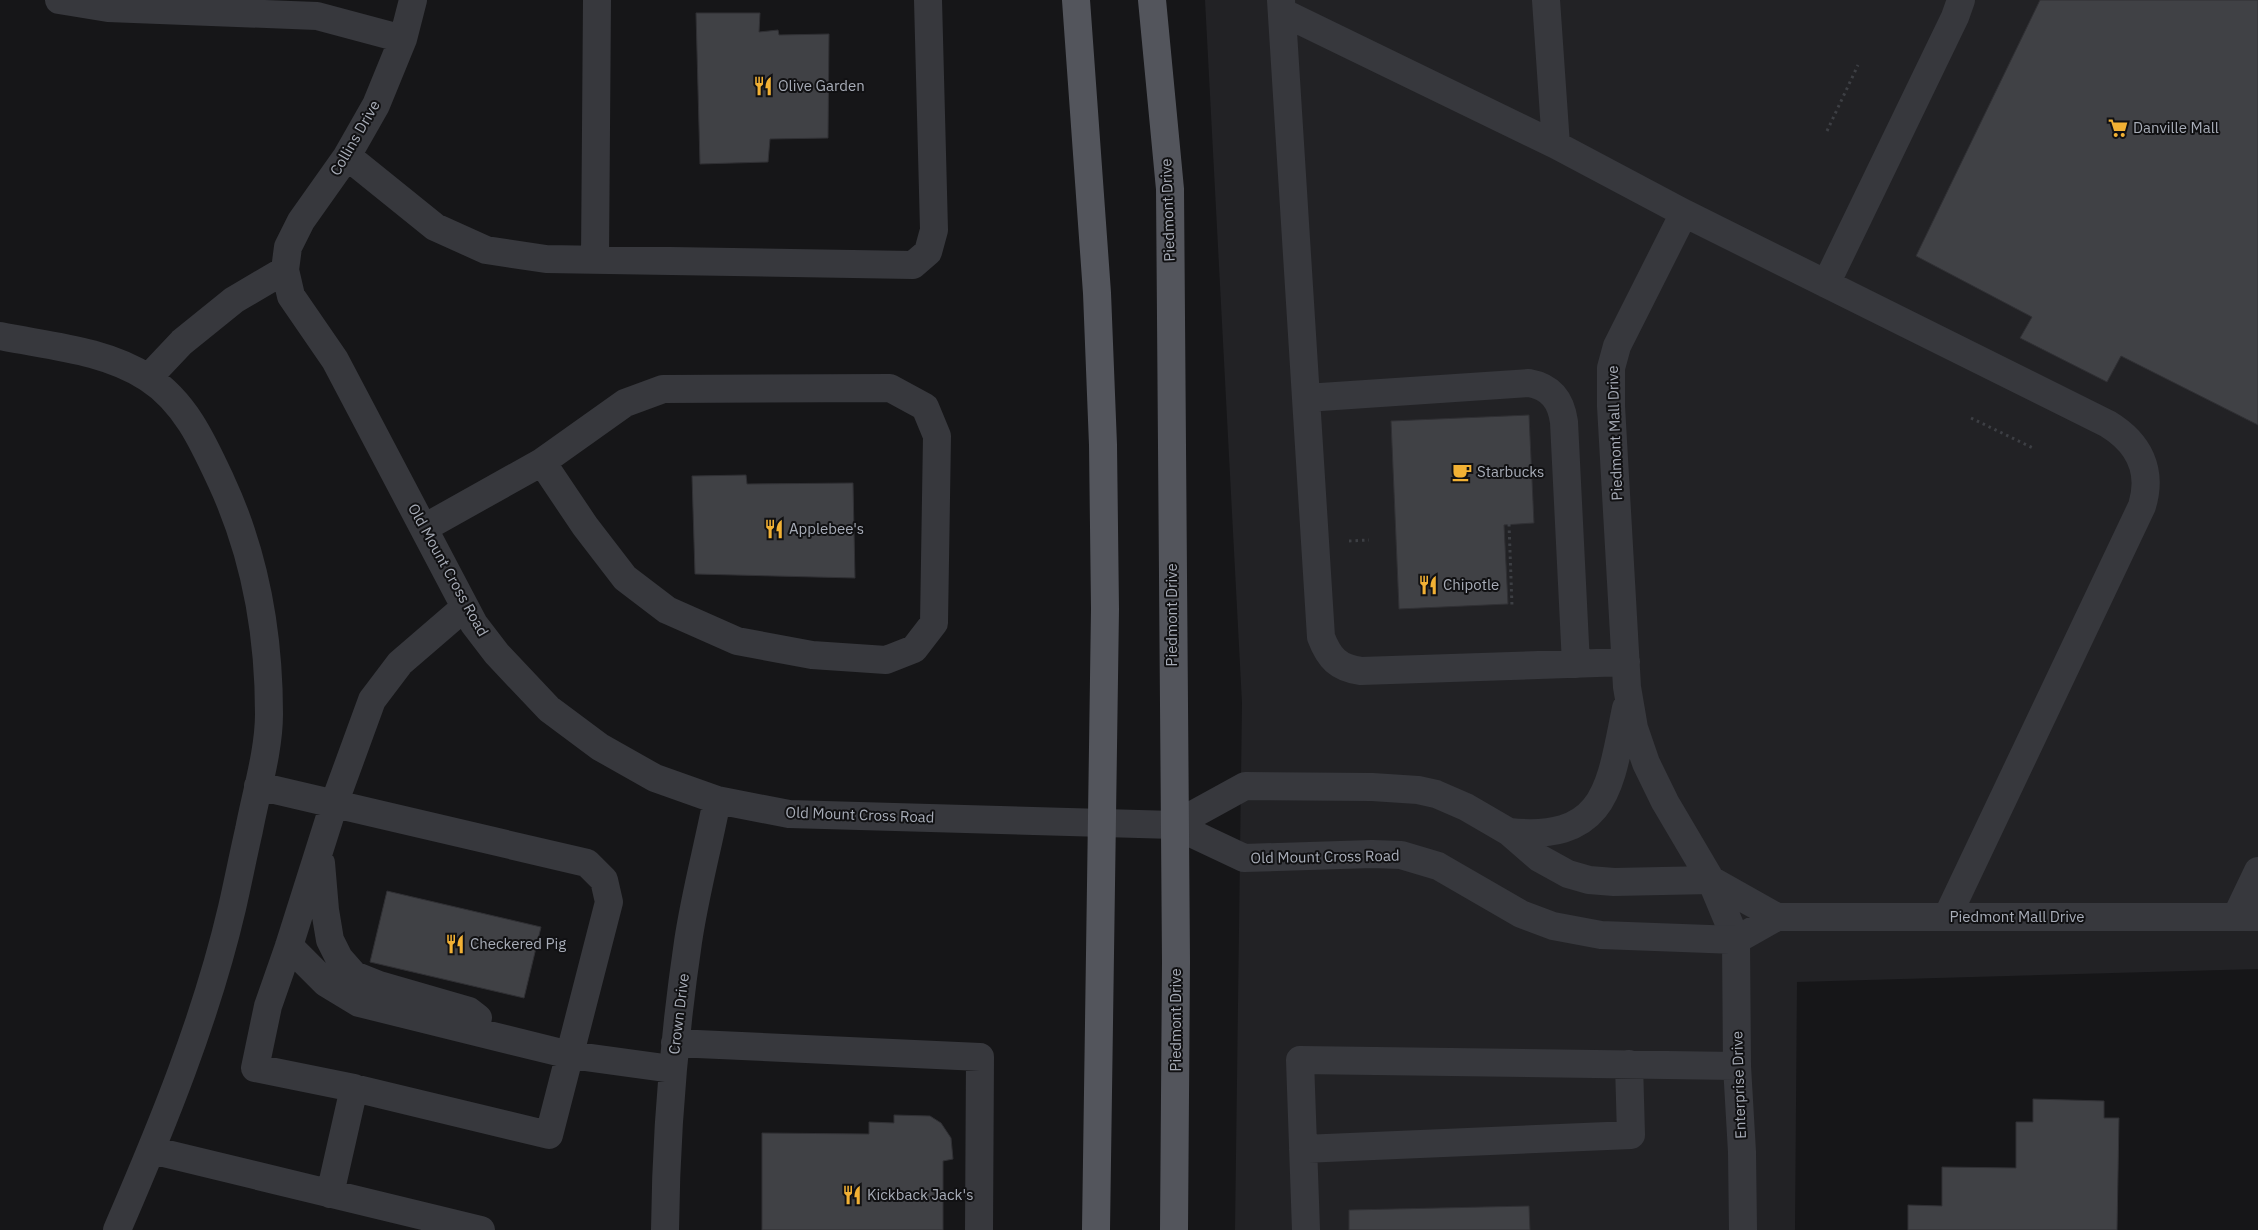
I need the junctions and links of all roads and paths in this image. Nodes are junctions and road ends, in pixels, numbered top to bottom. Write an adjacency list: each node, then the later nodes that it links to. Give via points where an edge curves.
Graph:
1 (59, 0): 9 (street, via 108,8)
2 (413, 0): 11 (street, Collins Drive)
3 (597, 0): 17 (street)
4 (928, 0): 17 (street, via 934,230 928,252 913,265)
5 (1076, 0): 36 (main road, via 1097,293 1103,445 1105,608)
6 (1152, 0): 37 (main road, Piedmont Drive, via 1170,189)
7 (1546, 0): 14 (street)
8 (1961, 0): 19 (street)
9 (202, 6): 11 (street, via 316,16)
10 (1282, 6): 14 (street); 22 (street)
11 (403, 39): 15 (street, Collins Drive, via 376,105)
12 (1858, 64): 13 (path)
13 (1827, 131)
14 (1556, 144): 16 (street)
15 (348, 156): 17 (street, via 435,226 486,250 546,259); 18 (street, Collins Drive, via 301,221 288,247)
16 (1684, 213): 19 (street); 30 (street, Piedmont Mall Drive, via 1622,334 1611,368)
17 (595, 259)
18 (285, 270): 21 (street, via 234,300 182,342); 27 (street, Old Mount Cross Road, via 291,296 335,360)
19 (1826, 284): 43 (street, via 2108,424 2134,447 2145,472 2147,488 2142,506)
20 (0, 336): 21 (street, via 109,358)
21 (148, 378): 33 (street, via 174,398 203,441 233,506 255,574 266,645 269,717)
22 (1306, 398): 31 (street, via 1321,637 1335,662 1350,670 1361,671); 31 (street, via 1522,384 1537,385 1551,391 1560,403 1564,422)
23 (1971, 418): 24 (path)
24 (2035, 449)
25 (542, 462): 25 (street, via 625,578 667,610 736,641 812,655 886,660 914,649 934,623 938,436 924,407 890,388 663,389 624,403); 27 (street)
26 (1509, 524): 28 (path)
27 (424, 528): 29 (street, Old Mount Cross Road)
28 (1512, 606)
29 (465, 607): 34 (street, Old Mount Cross Road, via 497,654 549,709 600,747 655,778); 35 (street, via 400,663 372,700)
30 (1626, 662): 31 (street); 32 (street, Piedmont Mall Drive)
31 (1576, 664)
32 (1628, 699): 38 (street, via 1608,785 1596,809 1582,821 1565,828 1536,833); 41 (street, Piedmont Mall Drive, via 1646,763)
33 (258, 786): 35 (street); 55 (street, via 232,910 197,1028)
34 (717, 800): 36 (street, Old Mount Cross Road, via 789,814); 48 (street, Crown Drive, via 688,940)
35 (334, 804): 39 (street); 49 (street, via 587,863 604,880 609,902)
36 (1101, 823): 37 (street, Old Mount Cross Road); 61 (main road)
37 (1174, 825): 38 (street, via 1245,786 1372,787 1436,794); 45 (street, Old Mount Cross Road, via 1244,858 1372,854 1416,858 1438,866 1532,919 1576,931 1620,936); 62 (main road, Piedmont Drive)
38 (1509, 832): 41 (street, via 1561,872 1589,880)
39 (320, 849): 46 (street); 47 (street, via 330,940 339,958 354,975 469,1011)
40 (2258, 871): 44 (street)
41 (1711, 880): 42 (street, Piedmont Mall Drive); 45 (street, Piedmont Mall Drive)
42 (1777, 917): 43 (street, Piedmont Mall Drive); 45 (street, Piedmont Mall Drive)
43 (1947, 917): 44 (street, Piedmont Mall Drive)
44 (2247, 917)
45 (1736, 940): 51 (street, Enterprise Drive)
46 (290, 946): 47 (street, via 326,983 359,1003); 53 (street, via 268,1006 255,1068)
47 (506, 1039): 49 (street)
48 (676, 1043): 52 (street, Crown Drive); 60 (street, via 980,1057)
49 (570, 1055): 52 (street); 53 (street, via 550,1135)
50 (1629, 1064): 51 (street); 54 (street, via 1631,1135); 54 (street, via 1300,1060)
51 (1737, 1066): 64 (street, Enterprise Drive)
52 (672, 1070): 59 (street, Crown Drive)
53 (354, 1088): 56 (street)
54 (1303, 1149): 63 (street)
55 (151, 1150): 56 (street); 57 (street)
56 (330, 1194): 58 (street)
57 (117, 1230)
58 (481, 1230)
59 (665, 1230)
60 (979, 1230)
61 (1096, 1230)
62 (1174, 1230)
63 (1306, 1230)
64 (1743, 1230)

